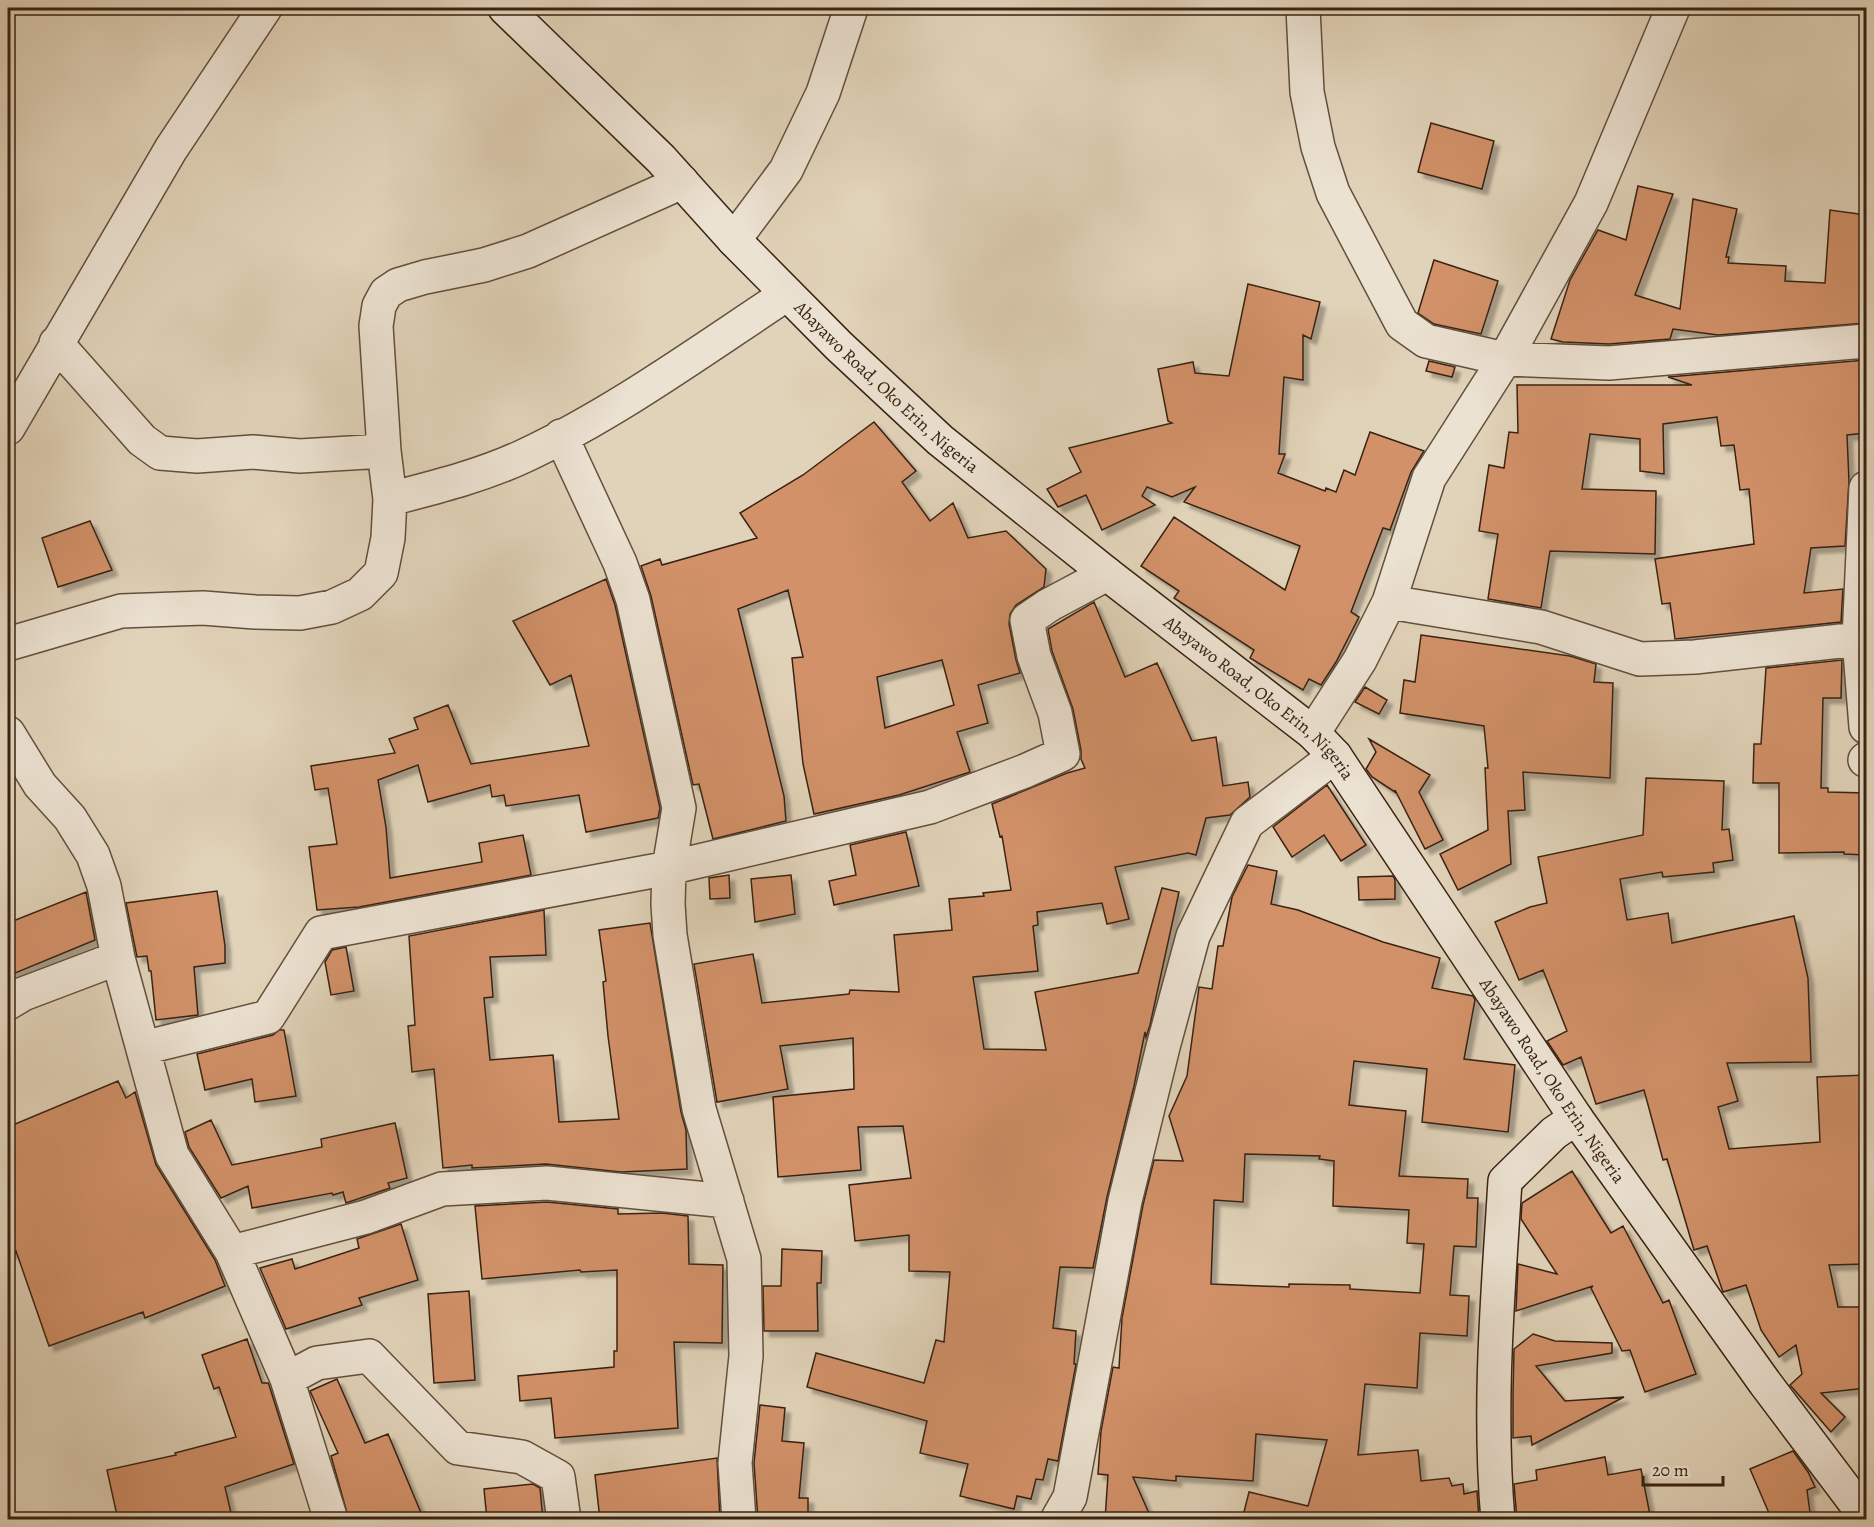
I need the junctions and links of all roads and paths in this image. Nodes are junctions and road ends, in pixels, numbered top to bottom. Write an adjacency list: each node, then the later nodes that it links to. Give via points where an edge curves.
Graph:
1 (265, 8): 10 (street, via 171,149)
2 (505, 8): 6 (street, Abayawo Road, Oko Erin, Nigeria)
3 (852, 8): 7 (street, via 823,93 786,170)
4 (1303, 8): 11 (street, via 1307,92 1318,147 1333,193 1402,324 1426,341)
5 (1673, 8): 11 (street, via 1591,203)
6 (682, 182): 7 (street, Abayawo Road, Oko Erin, Nigeria); 14 (street, via 528,251 484,266 425,277 386,293 376,326)
7 (734, 240): 8 (street, Abayawo Road, Oko Erin, Nigeria)
8 (787, 294): 13 (street, via 598,417); 17 (street, Abayawo Road, Oko Erin, Nigeria, via 940,440)
9 (1866, 341): 11 (street, via 1609,363)
10 (57, 343): 12 (street); 14 (street, via 142,440 160,453 300,456)
11 (1505, 358): 18 (street, via 1429,478)
12 (8, 428)
13 (561, 436): 16 (street, via 460,481); 24 (street, via 621,563 633,600 679,808)
14 (384, 451): 16 (street)
15 (1866, 488): 19 (street)
16 (390, 499): 20 (street, via 381,573 360,594 332,607 300,613 203,608 121,611)
17 (1107, 574): 23 (street, Abayawo Road, Oko Erin, Nigeria); 24 (street, via 1027,620 1063,753 930,807)
18 (1389, 602): 19 (street, via 1541,627 1640,659 1695,657); 23 (street)
19 (1859, 639): 21 (street)
20 (8, 644)
21 (1866, 726)
22 (8, 733): 25 (street, via 40,785 70,818 93,855 104,886)
23 (1324, 745): 28 (street, Abayawo Road, Oko Erin, Nigeria); 32 (street, via 1247,823 1193,936 1125,1201)
24 (669, 868): 27 (street, via 321,933 268,1017); 29 (street, via 670,935 699,1109)
25 (118, 958): 26 (street); 27 (street)
26 (8, 1003)
27 (143, 1048): 30 (street, via 172,1155)
28 (1576, 1118): 33 (street, Abayawo Road, Oko Erin, Nigeria); 37 (street, via 1554,1133 1504,1181 1495,1334 1494,1470)
29 (727, 1201): 30 (street, via 547,1183 442,1190 366,1217); 36 (street, via 744,1259 746,1356 735,1463)
30 (232, 1252): 31 (street)
31 (287, 1379): 34 (street); 35 (street, via 316,1363 369,1356 458,1448 522,1457 558,1477)
32 (1065, 1512)
33 (1866, 1517)
34 (331, 1520)
35 (564, 1520)
36 (739, 1520)
37 (1498, 1520)

